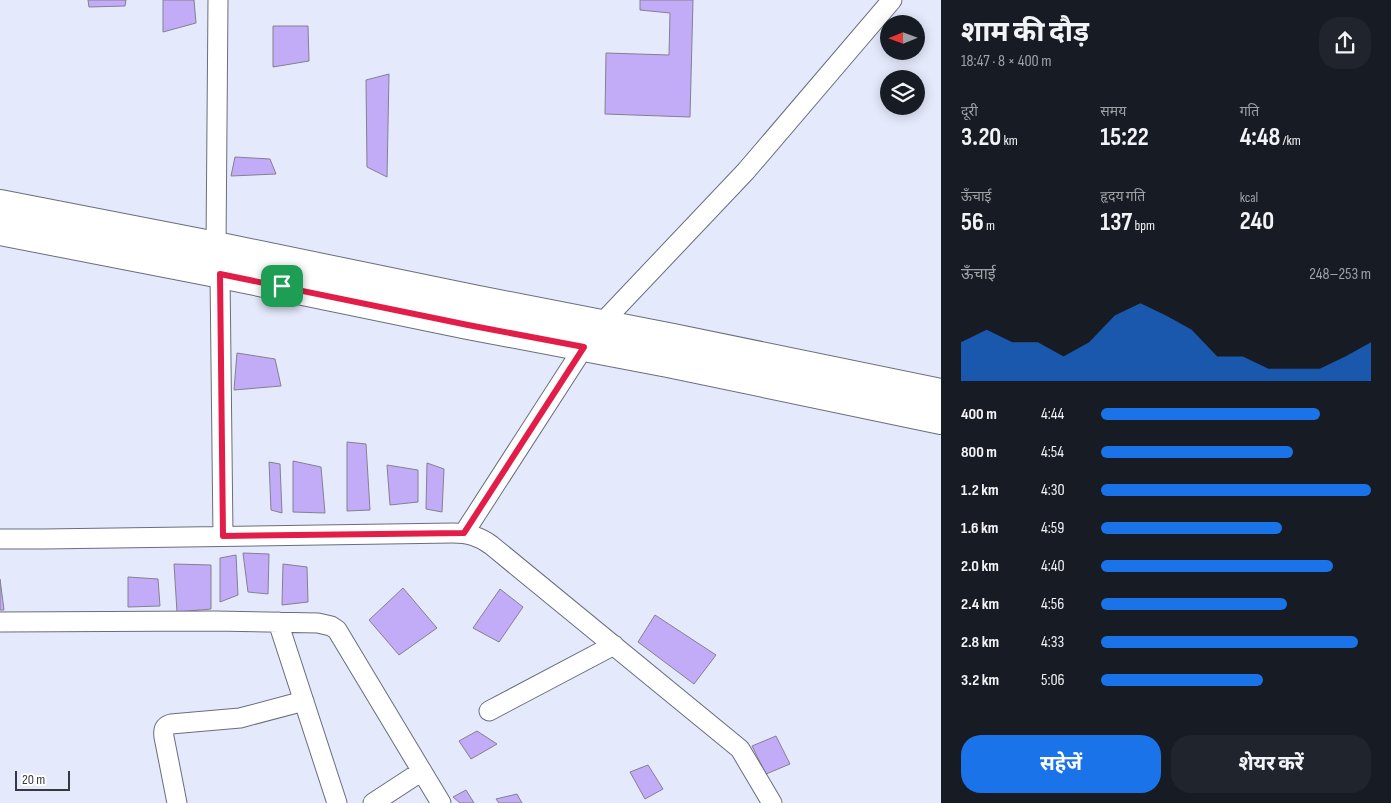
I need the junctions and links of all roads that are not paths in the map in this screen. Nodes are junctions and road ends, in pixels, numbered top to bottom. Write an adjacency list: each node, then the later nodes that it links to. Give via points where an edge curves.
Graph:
1 (218, 0): 5 (street)
2 (892, 0): 7 (street, via 746,171)
3 (0, 204): 5 (main road)
4 (0, 231): 6 (main road)
5 (216, 246): 7 (main road)
6 (220, 274): 8 (main road); 12 (street)
7 (601, 324): 9 (main road)
8 (584, 347): 10 (main road); 11 (street)
9 (941, 393)
10 (941, 420)
11 (464, 533): 12 (street); 16 (street, via 483,539)
12 (223, 536): 13 (street)
13 (0, 539)
14 (0, 622): 15 (street)
15 (278, 622): 17 (street); 19 (street, via 326,624 337,630)
16 (614, 645): 18 (street); 24 (street, via 740,749)
17 (304, 701): 20 (street, via 240,718 167,725 164,737); 21 (street)
18 (489, 711)
19 (422, 771): 22 (street); 23 (street)
20 (177, 803)
21 (337, 803)
22 (373, 803)
23 (441, 803)
24 (772, 803)

